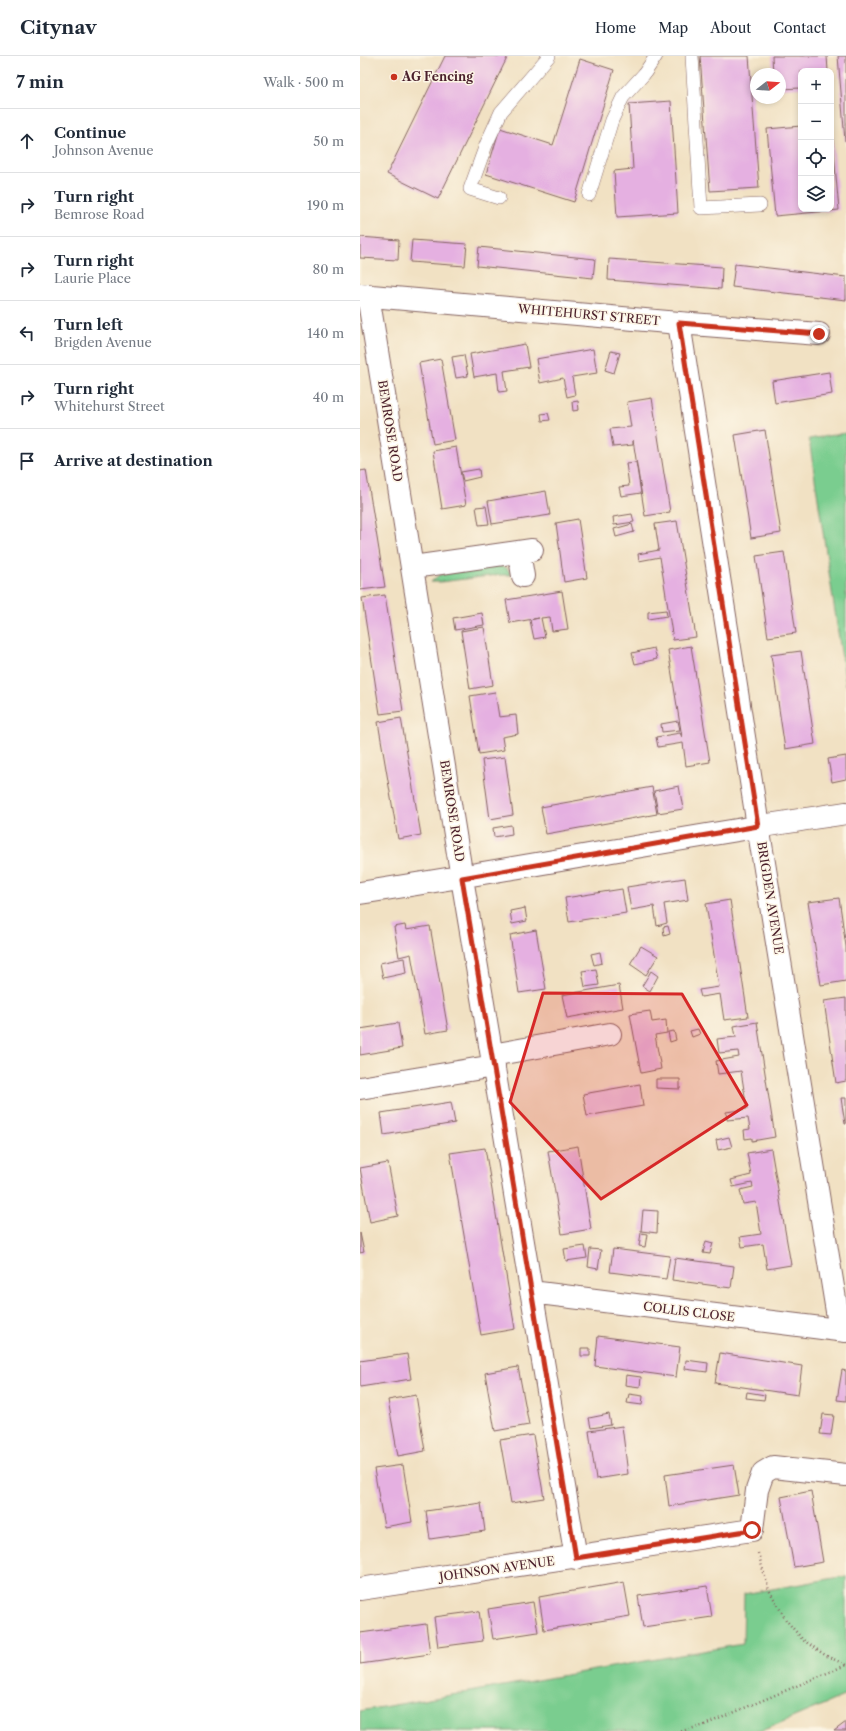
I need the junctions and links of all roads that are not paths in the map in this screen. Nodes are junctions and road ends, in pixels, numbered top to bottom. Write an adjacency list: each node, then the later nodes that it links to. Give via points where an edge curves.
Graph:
1 (549, 56): 5 (lane, via 501,112 470,189)
2 (656, 56): 4 (lane, via 623,98 612,120)
3 (692, 56): 6 (lane, via 701,208)
4 (589, 195)
5 (499, 198)
6 (760, 205)
7 (364, 295): 8 (street, WHITEHURST STREET); 10 (street, BEMROSE ROAD)
8 (679, 323): 9 (street, WHITEHURST STREET); 13 (street, BRIGDEN AVENUE)
9 (819, 334)
10 (413, 567): 11 (street, via 525,551); 14 (street, BEMROSE ROAD)
11 (523, 576)
12 (846, 813): 13 (street)
13 (758, 826): 14 (street); 20 (street, BRIGDEN AVENUE)
14 (462, 878): 15 (street); 17 (street, BEMROSE ROAD)
15 (360, 893)
16 (610, 1034): 17 (street)
17 (493, 1060): 18 (street); 19 (street, BEMROSE ROAD)
18 (360, 1088)
19 (531, 1292): 20 (street, COLLIS CLOSE); 22 (street, BEMROSE ROAD)
20 (843, 1331)
21 (846, 1474): 22 (street, JOHNSON AVENUE, via 773,1467 763,1473 757,1490 752,1530)
22 (576, 1558): 23 (street, JOHNSON AVENUE)
23 (360, 1589)

